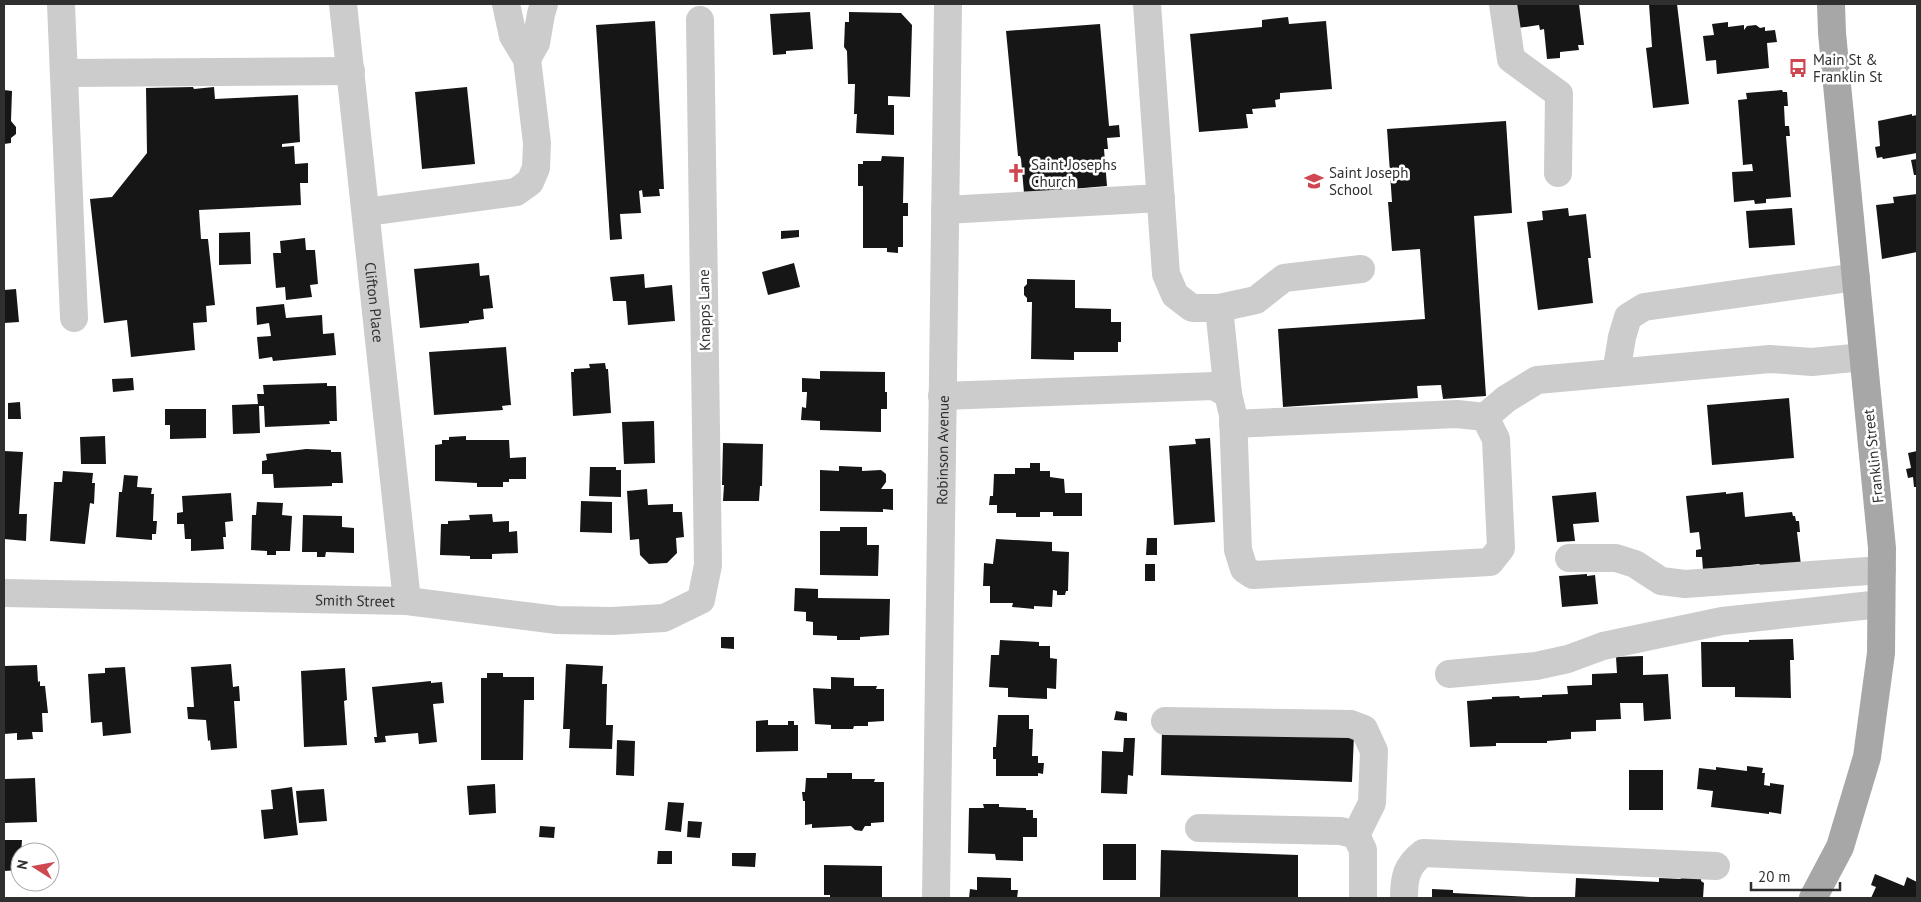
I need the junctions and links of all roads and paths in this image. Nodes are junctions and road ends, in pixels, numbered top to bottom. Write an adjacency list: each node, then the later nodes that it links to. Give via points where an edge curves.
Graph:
1 (61, 4): 12 (street)
2 (344, 4): 11 (street, Clifton Place)
3 (506, 4): 10 (street, via 513,36)
4 (544, 4): 10 (street, via 536,44)
5 (948, 4): 15 (street, Robinson Avenue)
6 (1147, 4): 14 (street)
7 (1503, 4): 13 (street, via 1511,59 1559,94)
8 (1831, 4): 18 (main road, Franklin Street)
9 (700, 20): 30 (street, Knapps Lane, via 708,565)
10 (527, 59): 16 (street, via 537,143 536,168 530,182 516,192)
11 (351, 71): 12 (street); 16 (street, Clifton Place)
12 (64, 73): 20 (street)
13 (1558, 173)
14 (1161, 198): 15 (street); 19 (street, via 1166,274 1175,295 1192,308)
15 (945, 210): 24 (street, Robinson Avenue)
16 (366, 212): 31 (street, Clifton Place)
17 (1361, 268): 19 (street, via 1284,278 1256,300)
18 (1856, 277): 21 (main road, Franklin Street); 22 (street, via 1644,307 1628,317)
19 (1219, 308): 23 (street)
20 (74, 318)
21 (1863, 357): 22 (street, via 1812,362 1770,359); 28 (main road, Franklin Street)
22 (1616, 373): 25 (street, via 1537,380)
23 (1228, 394): 24 (street, via 1214,386); 26 (street)
24 (942, 396): 38 (street, Robinson Avenue)
25 (1485, 417): 26 (street, via 1457,414); 26 (street, via 1496,439 1501,523 1501,548 1490,562 1253,575 1244,569 1238,550)
26 (1233, 424)
27 (1569, 558): 28 (street, via 1616,558 1635,564 1661,581 1685,584)
28 (1882, 570): 32 (main road, Franklin Street)
29 (4, 593): 31 (street, Smith Street)
30 (701, 600): 31 (street, Smith Street, via 664,618 612,621 557,620)
31 (407, 601)
32 (1881, 604): 33 (street, via 1722,621 1603,646 1536,666); 41 (main road, Franklin Street, via 1881,652 1867,758 1840,847)
33 (1449, 674)
34 (1165, 721): 36 (street, via 1351,724 1364,728 1374,751 1372,803)
35 (1198, 828): 36 (street, via 1341,831)
36 (1356, 835): 39 (street, via 1363,850)
37 (1716, 866): 40 (street, via 1423,853 1412,862 1404,882)
38 (936, 898)
39 (1363, 898)
40 (1404, 898)
41 (1813, 898)

